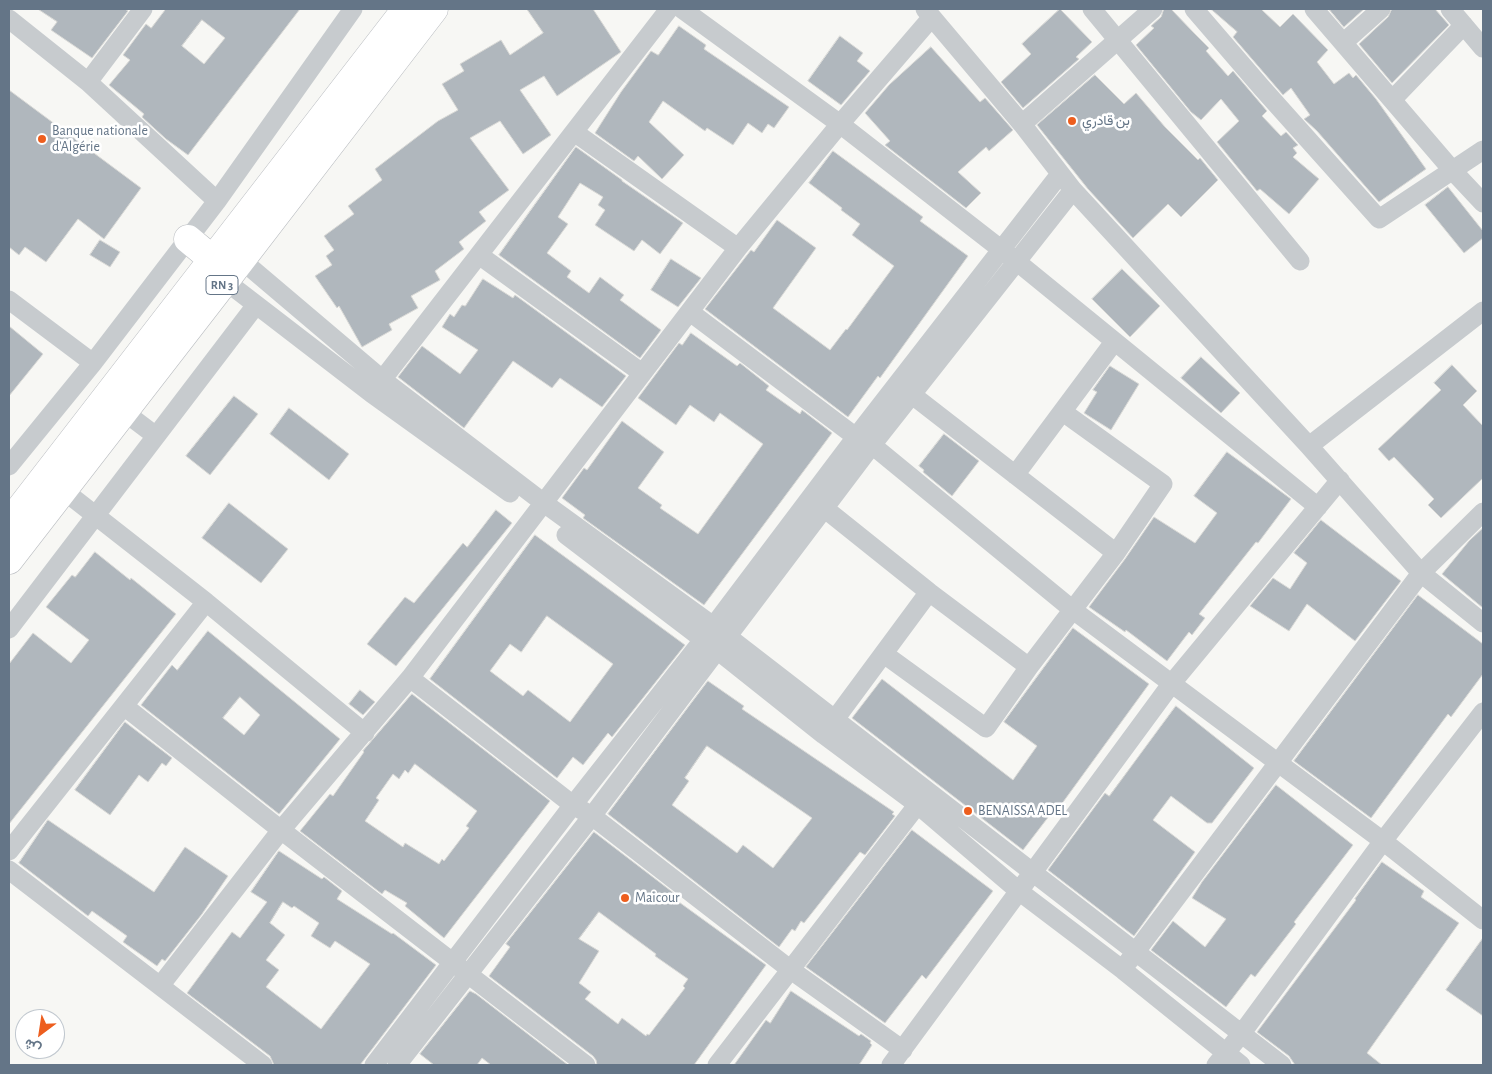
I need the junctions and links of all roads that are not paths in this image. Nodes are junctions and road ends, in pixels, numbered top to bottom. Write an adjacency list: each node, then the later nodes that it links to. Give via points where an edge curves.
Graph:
1 (143, 9): 19 (street)
2 (353, 9): 28 (street)
3 (406, 9): 36 (highway, RN 3)
4 (434, 9): 36 (highway, RN 3)
5 (669, 9): 23 (street)
6 (682, 9): 21 (street)
7 (1092, 9): 16 (street)
8 (1153, 9): 16 (street)
9 (1194, 9): 25 (street, via 1379,219)
10 (1314, 9): 17 (street)
11 (1381, 9): 17 (street)
12 (1450, 9): 15 (street)
13 (928, 13): 21 (street); 22 (street)
14 (9, 19): 19 (street)
15 (1464, 25): 18 (street); 20 (street)
16 (1118, 40): 22 (street); 35 (street)
17 (1343, 43): 20 (street)
18 (1483, 48)
19 (88, 82): 28 (street)
20 (1392, 100): 25 (street)
21 (840, 124): 31 (street); 32 (street)
22 (1022, 124): 26 (street)
23 (574, 132): 31 (street); 33 (street)
24 (1483, 150): 25 (street)
25 (1453, 171): 29 (street)
26 (1060, 174): 27 (street); 32 (street)
27 (1073, 190): 34 (street); 50 (street)
28 (217, 201): 30 (street)
29 (1483, 203)
30 (188, 239): 36 (highway); 42 (street)
31 (738, 248): 39 (street)
32 (1001, 250): 34 (street); 45 (street)
33 (479, 255): 43 (street); 44 (street)
34 (1016, 261): 41 (street); 45 (street)
35 (1300, 261)
36 (222, 262): 38 (street); 44 (street); 46 (highway, RN 3); 60 (highway, RN 3)
37 (9, 300): 42 (street)
38 (256, 305): 44 (street); 48 (street)
39 (690, 312): 43 (street); 49 (street)
40 (1483, 312): 50 (street)
41 (1114, 342): 47 (street); 56 (street)
42 (93, 363): 51 (street)
43 (642, 374): 55 (street)
44 (377, 387): 55 (street)
45 (904, 389): 49 (street); 52 (street)
46 (123, 411): 48 (street); 54 (highway, RN 3)
47 (1063, 412): 52 (street); 61 (street, via 1163,484)
48 (156, 436): 59 (street)
49 (864, 441): 57 (street); 66 (street); 69 (street)
50 (1309, 446): 53 (street)
51 (9, 466)
52 (1015, 475): 61 (street)
53 (1340, 480): 56 (street); 63 (street)
54 (63, 490): 59 (street); 62 (highway, RN 3)
55 (540, 507): 69 (street); 72 (street)
56 (1318, 507): 73 (street)
57 (824, 508): 64 (street); 69 (street)
58 (1483, 512): 63 (street)
59 (96, 514): 65 (street); 68 (street)
60 (9, 523)
61 (1116, 553): 66 (street)
62 (9, 560)
63 (1421, 573): 67 (street); 78 (street)
64 (929, 592): 70 (street); 71 (street)
65 (206, 602): 74 (street); 77 (street)
66 (1073, 610): 71 (street); 73 (street)
67 (1483, 623)
68 (9, 630)
69 (715, 638): 76 (street); 80 (street); 81 (street)
70 (884, 654): 71 (street, via 986,728); 76 (street)
71 (1028, 667)
72 (410, 678): 77 (street); 80 (street)
73 (1172, 683): 78 (street); 86 (street)
74 (124, 706): 82 (street); 84 (street)
75 (1483, 712): 83 (street)
76 (829, 728): 79 (street)
77 (365, 733): 82 (street)
78 (1279, 763): 83 (street); 89 (street)
79 (923, 798): 86 (street); 87 (street); 91 (street)
80 (573, 805): 81 (street); 90 (street)
81 (592, 816): 91 (street); 93 (street)
82 (281, 830): 90 (street); 94 (street)
83 (1383, 841): 88 (street); 95 (street)
84 (9, 851)
85 (9, 870): 94 (street)
86 (1033, 871): 87 (street); 89 (street)
87 (1020, 892): 92 (street); 96 (street)
88 (1483, 920)
89 (1135, 952): 92 (street); 95 (street)
90 (453, 962): 93 (street); 99 (street)
91 (791, 970): 96 (street); 102 (street)
92 (1123, 970): 97 (street)
93 (467, 974): 100 (street); 101 (street)
94 (160, 986): 98 (street)
95 (1242, 1033): 97 (street); 105 (street)
96 (903, 1050): 103 (street)
97 (1220, 1059): 104 (street)
98 (263, 1065)
99 (374, 1065)
100 (397, 1065)
101 (586, 1065)
102 (717, 1065)
103 (891, 1065)
104 (1241, 1065)
105 (1282, 1065)

